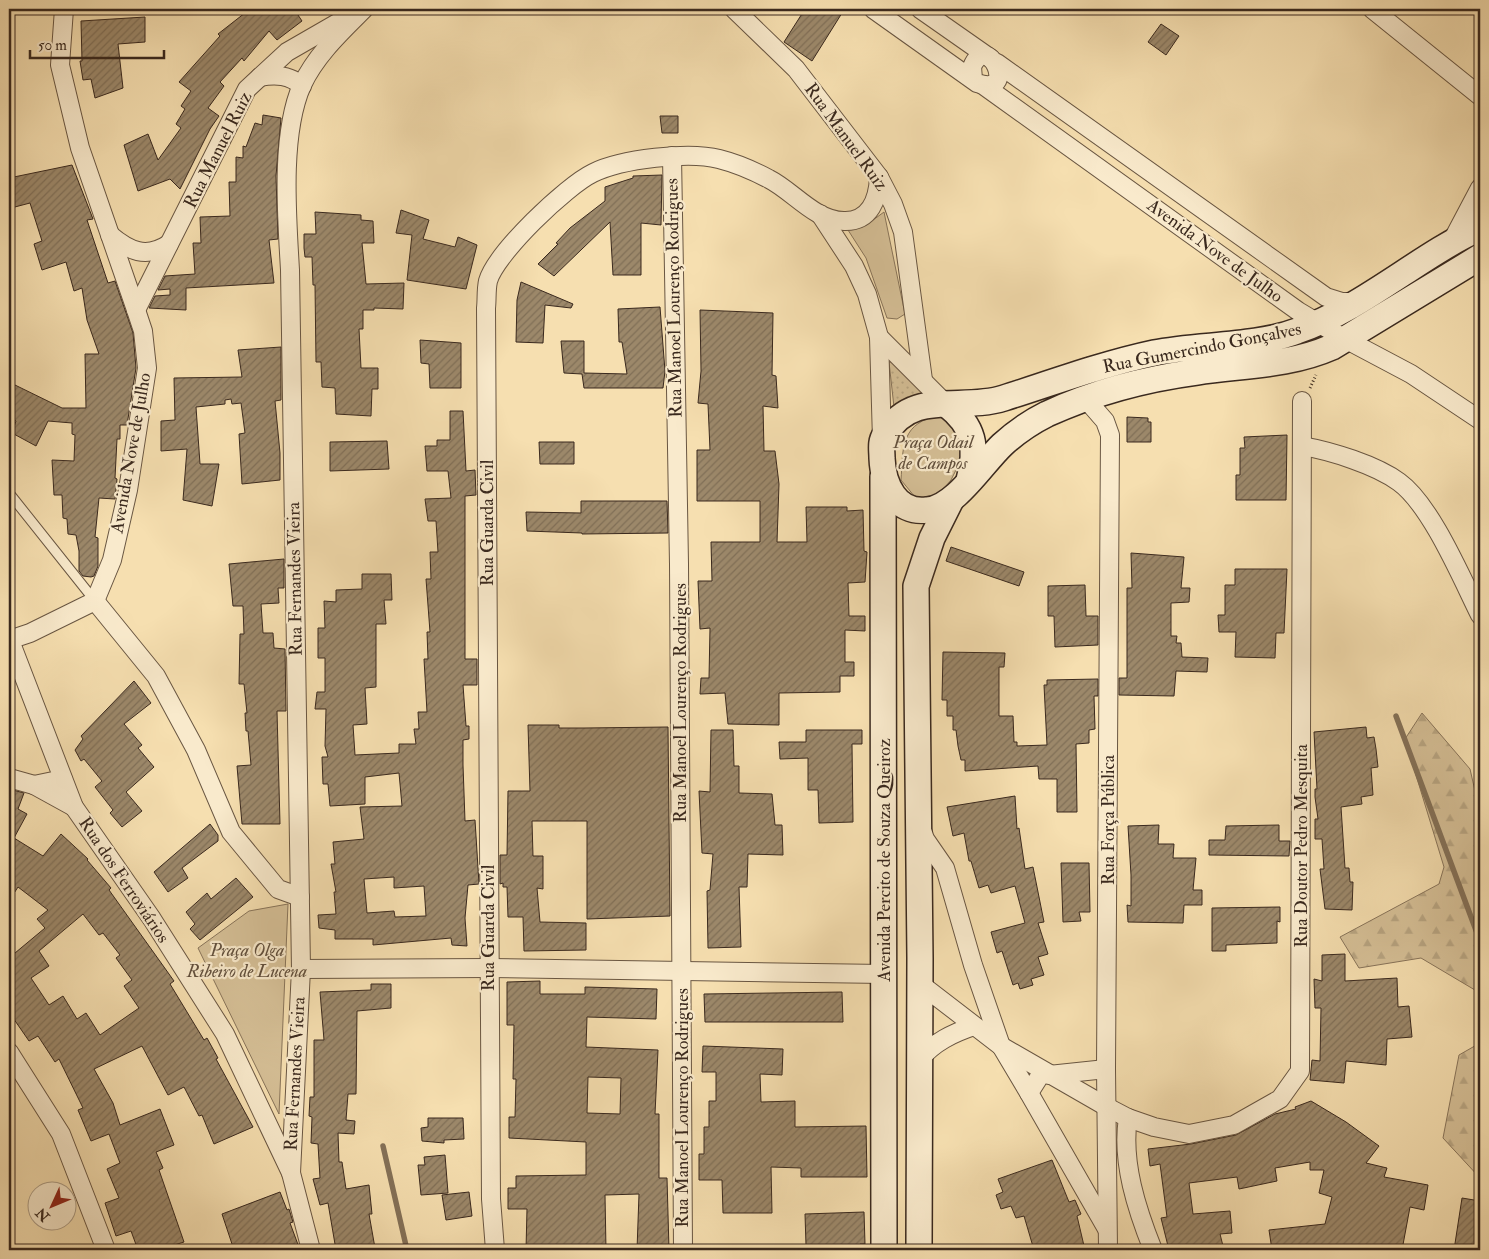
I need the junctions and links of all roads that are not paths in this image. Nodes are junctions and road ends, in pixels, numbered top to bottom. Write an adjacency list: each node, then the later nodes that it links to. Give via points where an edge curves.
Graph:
1 (64, 9): 17 (street, Avenida Nove de Julho, via 60,65 80,148)
2 (363, 9): 8 (street, Rua Manuel Ruiz, via 287,52); 10 (street, Rua Fernandes Vieira, via 334,38)
3 (734, 9): 13 (street, Rua Manuel Ruiz, via 796,69)
4 (873, 9): 9 (street, Avenida Nove de Julho)
5 (920, 9): 7 (street, Avenida Nove de Julho)
6 (1372, 9): 11 (street)
7 (993, 61): 9 (street, via 998,76 990,85); 21 (street, Avenida Nove de Julho, via 1326,297)
8 (260, 77): 10 (street, via 284,76); 19 (street, Rua Manuel Ruiz, via 247,89 237,106)
9 (978, 82): 23 (street, Avenida Nove de Julho)
10 (302, 86): 45 (street, Rua Fernandes Vieira, via 289,134 286,207 290,270)
11 (1480, 96)
12 (672, 156): 15 (street, Rua Guarda Civil, via 719,158 770,179); 46 (street, Rua Guarda Civil, via 626,162 592,174 550,205 505,252 488,281); 48 (street, Rua Manoel Lourenço Rodrigues)
13 (879, 176): 15 (street, Rua Guarda Civil, via 876,202 862,215 845,222); 26 (street, Rua Manuel Ruiz, via 903,232)
14 (1480, 188): 18 (street)
15 (820, 214): 24 (street, via 854,266 867,294)
16 (1480, 228): 18 (main road, Rua Gumercindo Gonçalves)
17 (110, 234): 19 (street, via 124,247 139,252 149,253); 22 (street, Avenida Nove de Julho)
18 (1452, 241): 21 (main road, Rua Gumercindo Gonçalves)
19 (169, 244): 22 (street, Rua Manuel Ruiz)
20 (1480, 257): 25 (main road, Rua Gumercindo Gonçalves)
21 (1357, 302): 23 (main road, Rua Gumercindo Gonçalves)
22 (136, 310): 37 (street, Avenida Nove de Julho, via 147,368 128,490 112,560)
23 (1317, 323): 25 (street, Avenida Nove de Julho); 29 (main road, Rua Gumercindo Gonçalves, via 1274,337 1157,353 1114,363 998,400)
24 (880, 337): 26 (street); 31 (street)
25 (1345, 339): 27 (main road, Rua Gumercindo Gonçalves, via 1315,355 1292,361 1198,371 1132,383); 30 (street, Avenida Nove de Julho, via 1411,374)
26 (922, 380): 29 (street)
27 (1085, 398): 34 (main road, Rua Gumercindo Gonçalves, via 1020,430); 55 (street, Rua Força Pública, via 1105,421 1110,436)
28 (1302, 401): 32 (street, Rua Doutor Pedro Mesquita)
29 (947, 405): 31 (main road, via 933,403 910,410 890,426); 34 (main road, via 963,419 972,438 974,463)
30 (1480, 420)
31 (882, 440): 33 (main road)
32 (1302, 446): 38 (street, via 1370,467 1400,482 1429,516); 59 (street, Rua Doutor Pedro Mesquita, via 1300,1071 1280,1099 1234,1125 1189,1134)
33 (883, 470): 36 (main road, via 891,492 905,507 925,511); 49 (main road, Avenida Percito de Souza Queiroz)
34 (969, 480): 36 (main road)
35 (9, 493): 37 (lane)
36 (951, 500): 44 (main road, Avenida Percito de Souza Queiroz, via 932,538 916,586)
37 (96, 601): 39 (street, via 30,633); 45 (street, via 156,676 196,750 231,832 278,889)
38 (1480, 615)
39 (9, 639): 41 (street)
40 (9, 778): 42 (street)
41 (63, 779): 42 (street); 43 (street)
42 (34, 785): 43 (street)
43 (74, 807): 60 (street, Rua dos Ferroviários, via 152,919 225,1034)
44 (918, 820): 50 (main road, Avenida Percito de Souza Queiroz); 52 (street, via 925,839 945,868)
45 (300, 897): 47 (street, Rua Fernandes Vieira)
46 (489, 968): 47 (street); 48 (street); 64 (street, Rua Guarda Civil, via 490,1199)
47 (301, 969): 60 (street, Rua Fernandes Vieira)
48 (682, 972): 49 (street); 65 (street, Rua Manoel Lourenço Rodrigues)
49 (884, 974): 66 (main road, Avenida Percito de Souza Queiroz)
50 (920, 983): 51 (street, Rua Doutor Pedro Mesquita); 54 (main road, Avenida Percito de Souza Queiroz)
51 (974, 1026): 52 (street, Rua Doutor Pedro Mesquita); 54 (street, via 934,1044)
52 (1001, 1046): 56 (street, Rua Doutor Pedro Mesquita); 57 (street)
53 (9, 1052): 62 (street, via 60,1134)
54 (919, 1060): 67 (main road, Avenida Percito de Souza Queiroz)
55 (1106, 1069): 56 (street); 58 (street, Rua Força Pública)
56 (1046, 1073): 57 (street); 58 (street, Rua Doutor Pedro Mesquita)
57 (1029, 1093): 61 (street)
58 (1107, 1107): 59 (street, Rua Doutor Pedro Mesquita); 61 (street, Rua Força Pública)
59 (1128, 1118): 70 (street, via 1127,1160)
60 (291, 1173): 63 (street, Rua dos Ferroviários)
61 (1108, 1231): 68 (street, Rua Força Pública); 69 (street)
62 (106, 1250)
63 (311, 1250)
64 (495, 1250)
65 (682, 1250)
66 (884, 1250)
67 (919, 1250)
68 (1108, 1250)
69 (1120, 1250)
70 (1153, 1250)

